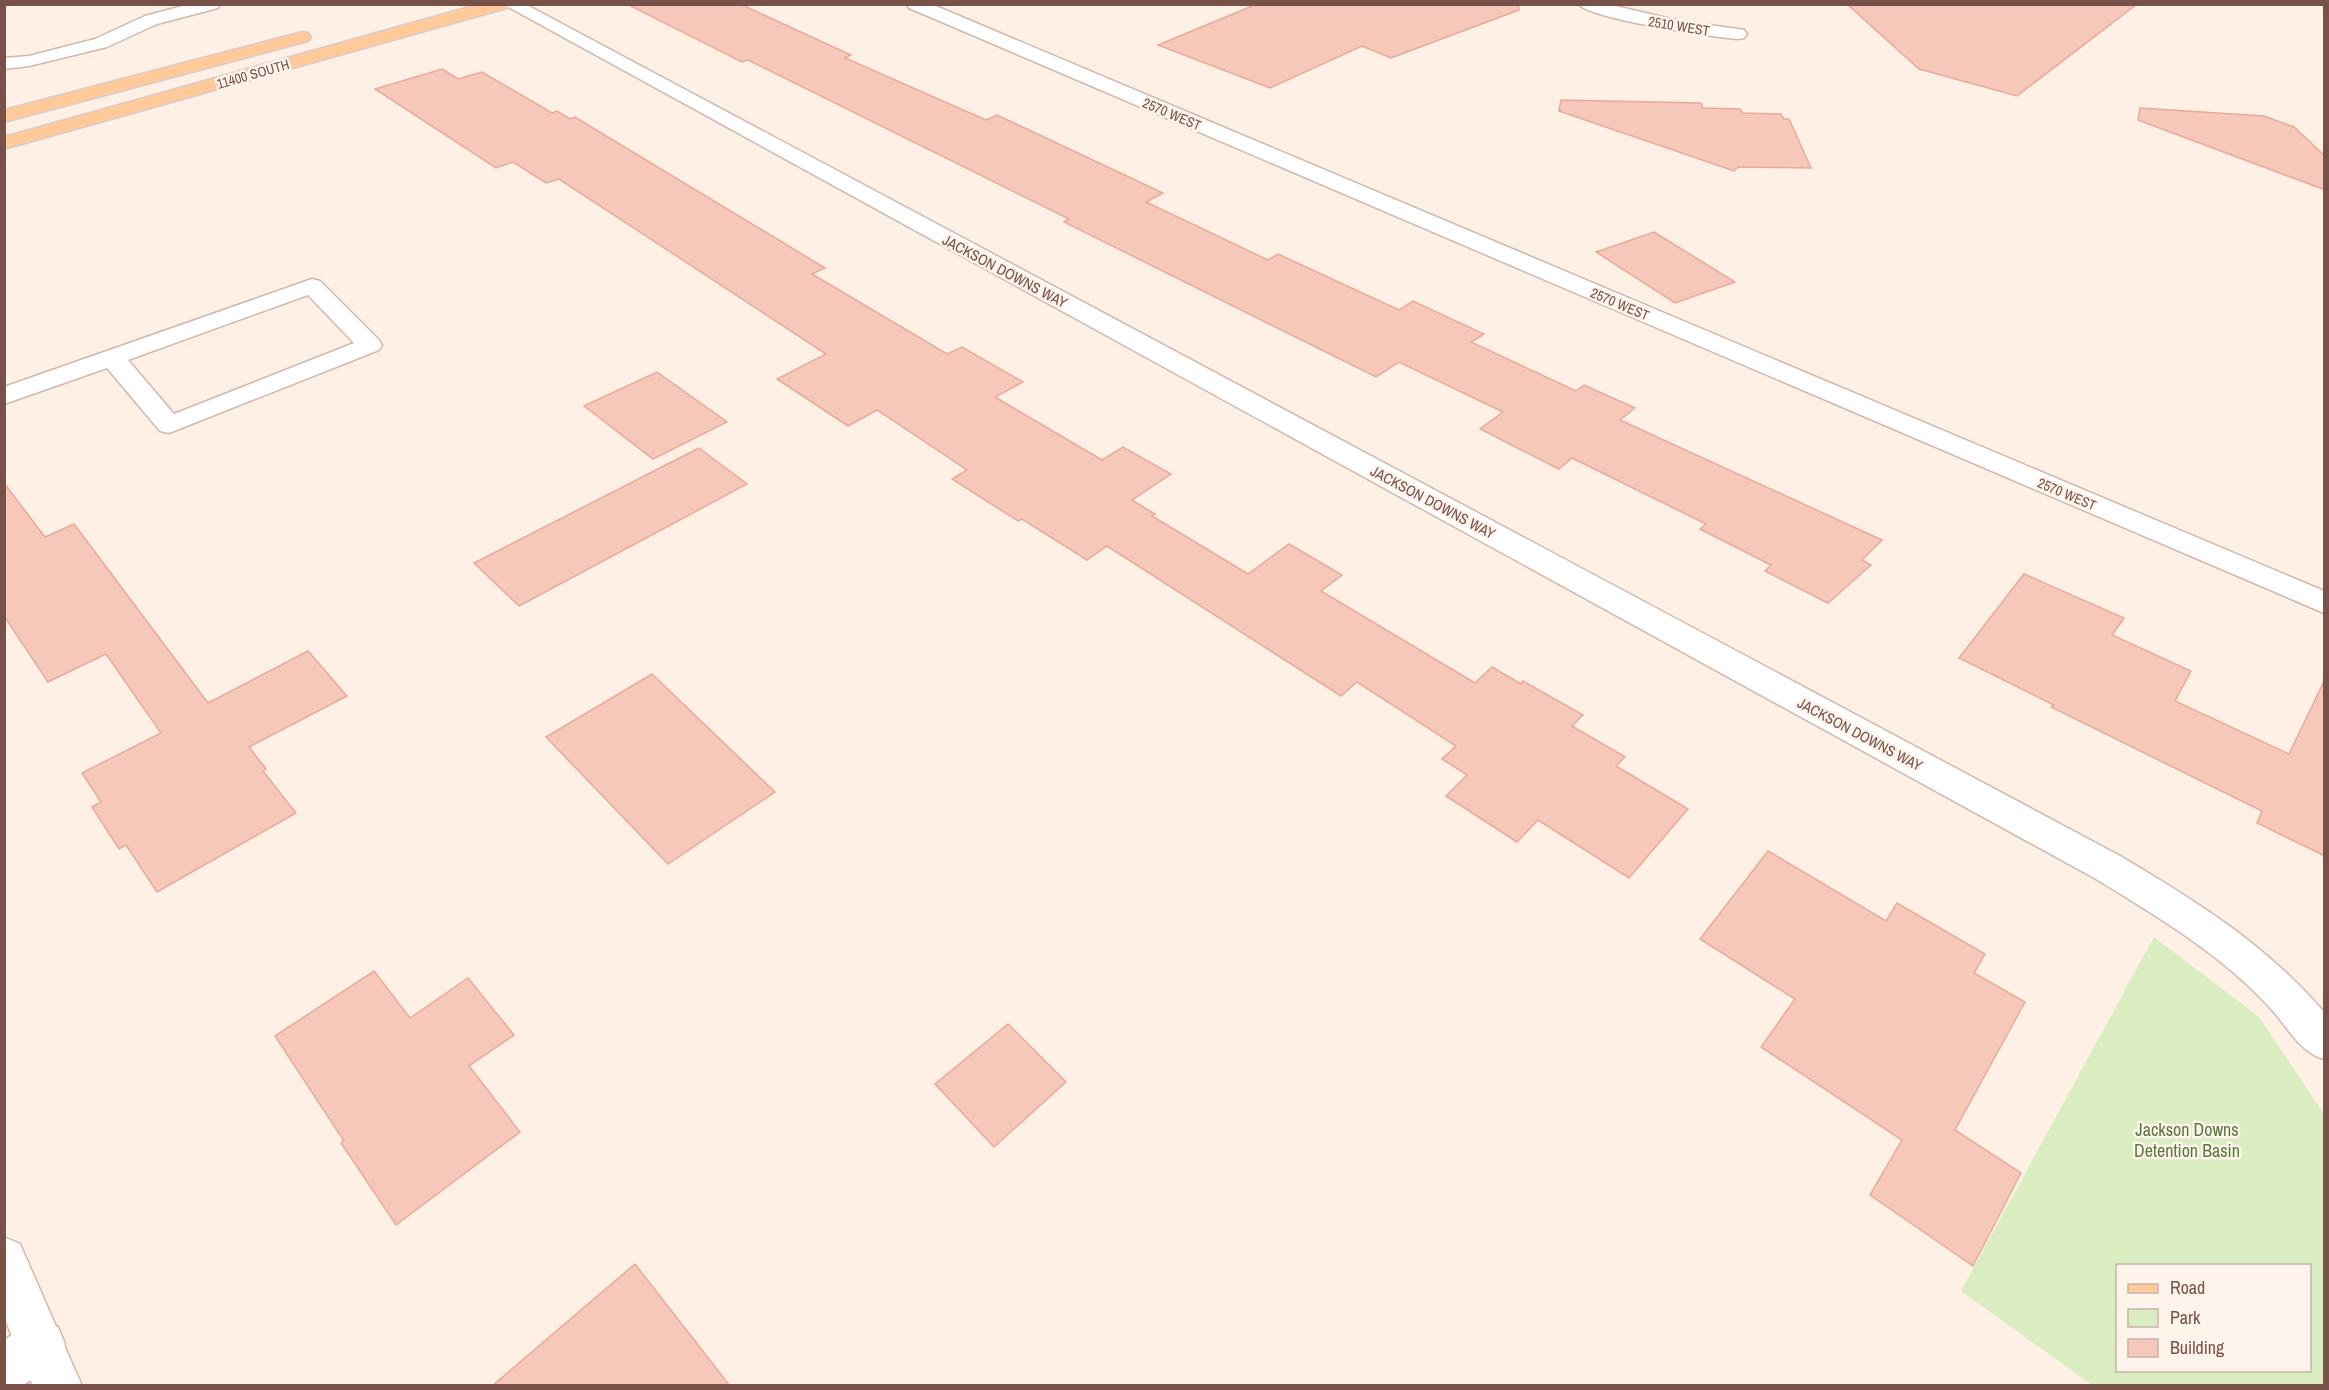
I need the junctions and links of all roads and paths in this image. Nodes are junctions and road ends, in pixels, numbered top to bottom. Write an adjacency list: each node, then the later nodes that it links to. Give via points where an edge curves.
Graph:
1 (212, 4): 8 (street, via 151,20 101,43)
2 (501, 4): 10 (main road, 11400 SOUTH)
3 (511, 4): 14 (street, JACKSON DOWNS WAY, via 2109,868 2178,909 2246,959)
4 (915, 4): 13 (street, 2570 WEST)
5 (1586, 4): 7 (street, 2510 WEST, via 1642,21)
6 (321, 32): 9 (main road, 11400 SOUTH)
7 (1738, 34)
8 (4, 64)
9 (4, 116)
10 (4, 143)
11 (112, 357): 11 (street, via 312,286 370,345 169,425); 12 (street)
12 (4, 396)
13 (2325, 603)
14 (2325, 1041)
15 (4, 1260): 16 (street)
16 (34, 1366)

